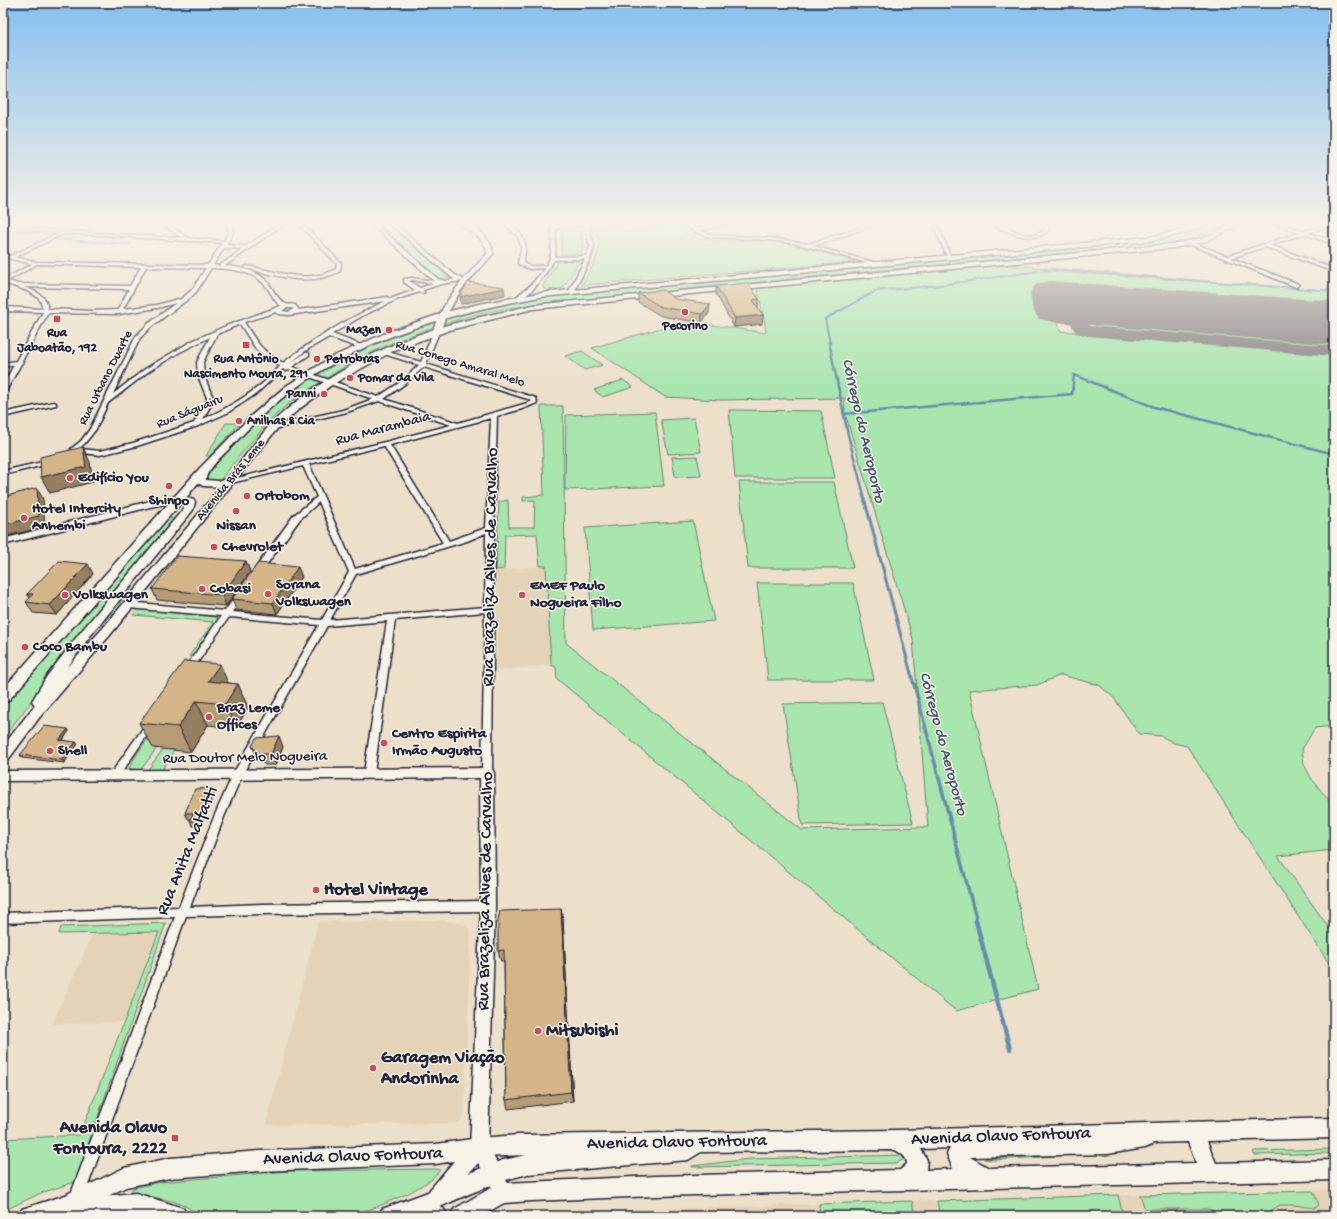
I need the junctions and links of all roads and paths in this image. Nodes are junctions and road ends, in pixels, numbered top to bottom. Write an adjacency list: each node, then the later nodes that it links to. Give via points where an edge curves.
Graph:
1 (137, 278): 19 (street)
2 (202, 278): 25 (street, Rua Urbano Duarte)
3 (260, 278): 30 (street)
4 (434, 278): 14 (street)
5 (457, 278): 13 (street)
6 (466, 278): 13 (main road)
7 (539, 278): 24 (street, via 529,291)
8 (578, 278): 21 (street)
9 (715, 278): 17 (main road, Avenida Brás Leme)
10 (833, 278): 22 (main road, Avenida Brás Leme)
11 (1276, 278): 18 (street)
12 (4, 281): 16 (street)
13 (462, 282): 14 (street, Rua Ságuairu); 15 (street); 34 (main road)
14 (443, 283): 15 (street); 20 (street, Rua Ságuairu); 20 (street, Rua Ságuairu, via 406,280)
15 (453, 284): 20 (street, Rua Ságuairu)
16 (17, 285): 19 (street); 31 (street, via 41,298)
17 (633, 285): 21 (main road, Avenida Brás Leme); 22 (main road, via 622,289 622,293 627,296)
18 (1296, 286)
19 (131, 288): 33 (street)
20 (420, 291): 23 (street, Rua Ságuairu)
21 (572, 291): 24 (main road, Avenida Brás Leme)
22 (638, 296): 36 (main road, Avenida Brás Leme, via 533,307)
23 (399, 299): 26 (street); 32 (street, Rua Ságuairu)
24 (517, 299): 34 (main road, Avenida Brás Leme, via 494,302)
25 (185, 300): 27 (street); 29 (street, Rua Urbano Duarte)
26 (359, 303): 30 (street); 32 (street)
27 (160, 307): 29 (street); 33 (street)
28 (3, 309): 31 (street)
29 (171, 309): 50 (street, Rua Urbano Duarte, via 138,337)
30 (283, 310): 35 (street)
31 (46, 311): 33 (street); 42 (street)
32 (370, 311): 38 (street, Rua Ságuairu)
33 (119, 312)
34 (441, 318): 36 (main road); 39 (main road, Avenida Brás Leme, via 428,320)
35 (241, 322): 37 (street); 46 (street, via 258,348)
36 (437, 330): 40 (main road, Avenida Brás Leme); 43 (street)
37 (214, 334): 48 (street, via 176,352); 55 (street, via 200,362 201,376 210,398)
38 (330, 335): 39 (street); 45 (street, Rua Ságuairu); 46 (street, Rua Ságuairu)
39 (359, 346): 41 (main road, via 369,353); 47 (main road, Avenida Brás Leme)
40 (383, 352): 41 (main road, Avenida Brás Leme); 43 (street, Rua Conego Amaral Melo)
41 (369, 360): 49 (main road, Avenida Brás Leme)
42 (20, 362): 44 (street); 51 (street)
43 (424, 364): 52 (street, Rua Conego Amaral Melo); 53 (street)
44 (3, 365)
45 (289, 368): 46 (street, Rua Ságuairu); 47 (street)
46 (281, 369): 57 (street, Rua Ságuairu, via 245,400)
47 (307, 375): 49 (street); 68 (main road, Avenida Brás Leme, via 275,399 231,440)
48 (134, 380): 50 (street); 54 (street)
49 (330, 382): 53 (street); 62 (main road, Avenida Brás Leme)
50 (114, 384): 54 (street, Rua Urbano Duarte)
51 (3, 391)
52 (530, 398): 59 (street, Rua Marambaia, via 534,401 532,404)
53 (379, 399): 60 (street); 62 (street, via 345,411)
54 (106, 402): 64 (street, Rua Urbano Duarte, via 93,429)
55 (209, 403): 57 (street, via 212,408); 61 (street)
56 (54, 404): 58 (street)
57 (225, 412): 61 (street, Rua Ságuairu)
58 (3, 415)
59 (494, 415): 60 (street, Rua Marambaia); 73 (street, Rua Brazeliza Alves de Carvalho)
60 (459, 424): 63 (street, Rua Marambaia)
61 (196, 425): 65 (street, Rua Ságuairu)
62 (274, 427): 70 (main road, Avenida Brás Leme)
63 (386, 444): 67 (street, Rua Marambaia); 75 (street)
64 (77, 447): 65 (street, Rua Ságuairu, via 80,450); 69 (street, Rua Urbano Duarte, via 47,463)
65 (100, 453): 66 (street, Rua Ságuairu)
66 (79, 457)
67 (306, 465): 70 (street, Rua Marambaia); 71 (street)
68 (203, 471): 70 (main road, via 200,479 204,483); 72 (main road, Avenida Brás Leme)
69 (3, 473)
70 (231, 481): 77 (main road, Avenida Brás Leme)
71 (320, 498): 76 (street); 79 (street, via 293,522)
72 (178, 499): 74 (main road); 83 (main road, Avenida Brás Leme); 84 (main road, via 190,502 189,508 83,637 44,690)
73 (490, 529): 75 (street); 78 (street, Rua Brazeliza Alves de Carvalho)
74 (3, 542)
75 (447, 544): 76 (street)
76 (353, 572): 81 (street, Rua Anita Malfatti)
77 (128, 605): 79 (street); 84 (main road, Avenida Brás Leme)
78 (489, 609): 80 (street); 88 (street, Rua Brazeliza Alves de Carvalho)
79 (227, 614): 81 (street); 82 (street)
80 (391, 618): 81 (street); 87 (street)
81 (324, 623): 89 (street, Rua Anita Malfatti)
82 (181, 680)
83 (3, 698)
84 (34, 714): 86 (main road, Avenida Brás Leme)
85 (155, 717): 90 (street)
86 (3, 756)
87 (370, 773): 88 (main road, Rua Doutor Melo Nogueira); 89 (main road, Rua Doutor Melo Nogueira)
88 (487, 773): 92 (main road, Rua Brazeliza Alves de Carvalho)
89 (238, 774): 90 (main road, Rua Doutor Melo Nogueira); 93 (street, Rua Anita Malfatti)
90 (115, 775): 91 (main road, Rua Doutor Melo Nogueira)
91 (3, 776)
92 (488, 906): 93 (street); 100 (main road, Rua Brazeliza Alves de Carvalho)
93 (183, 911): 94 (street); 107 (street, Rua Anita Malfatti)
94 (3, 918)
95 (1334, 1128): 96 (main road, Avenida Olavo Fontoura)
96 (1192, 1131): 97 (main road, Avenida Olavo Fontoura); 103 (main road)
97 (1154, 1132): 98 (main road, Avenida Olavo Fontoura); 104 (main road, via 1146,1138 1108,1144 965,1147 959,1150 957,1154 960,1162)
98 (897, 1140): 99 (main road, Avenida Olavo Fontoura); 105 (main road, via 909,1147 917,1160 916,1169)
99 (701, 1142): 100 (main road, Avenida Olavo Fontoura); 102 (main road, via 688,1150 528,1164)
100 (479, 1148): 102 (main road); 107 (main road, Avenida Olavo Fontoura, via 436,1154 260,1160 170,1168 124,1178); 108 (main road)
101 (1334, 1170): 103 (main road)
102 (493, 1172): 106 (main road); 108 (main road)
103 (1210, 1173): 104 (main road)
104 (987, 1178): 105 (main road)
105 (904, 1180): 106 (main road, via 656,1186)
106 (504, 1193): 113 (main road)
107 (75, 1202): 109 (main road, Avenida Olavo Fontoura); 110 (highway, via 88,1209 136,1205)
108 (435, 1208): 111 (main road); 112 (main road)
109 (29, 1216)
110 (175, 1216)
111 (389, 1216)
112 (411, 1216)
113 (461, 1216)

